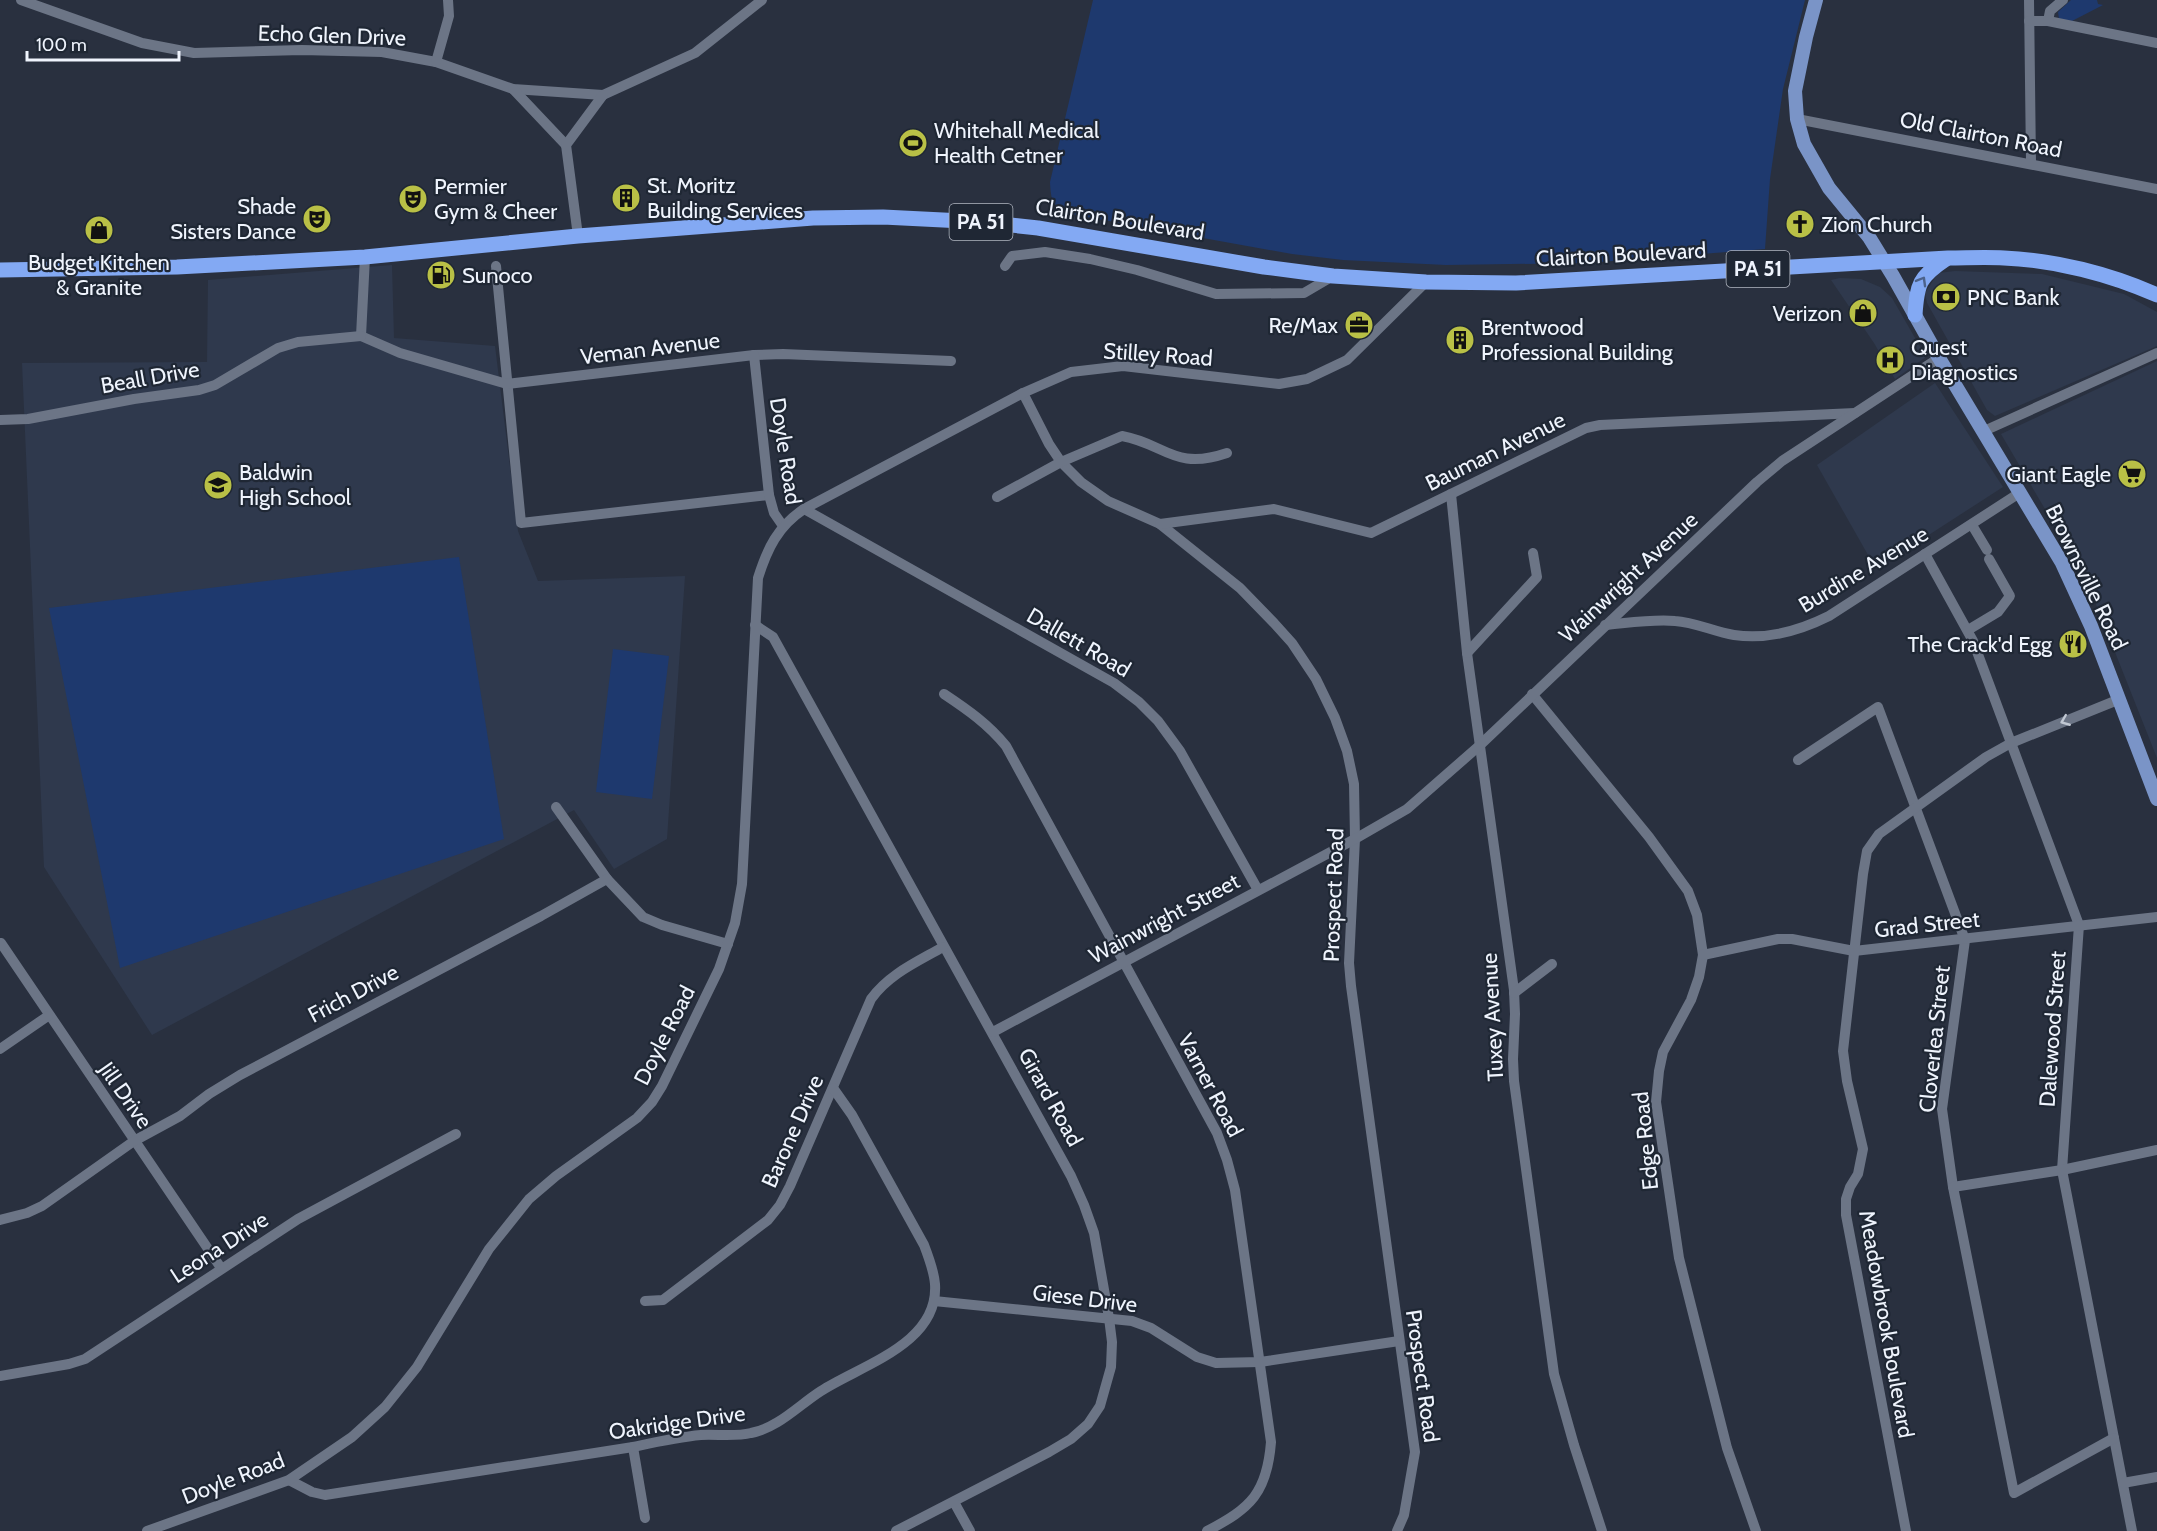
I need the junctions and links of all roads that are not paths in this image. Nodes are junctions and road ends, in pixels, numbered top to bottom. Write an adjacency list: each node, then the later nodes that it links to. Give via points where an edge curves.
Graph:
1 (21, 0): 10 (street, Echo Glen Drive, via 142,43 194,53 382,52)
2 (448, 0): 10 (street, via 449,16)
3 (762, 0): 12 (street, Echo Glen Drive, via 695,53)
4 (1816, 0): 13 (main road, Brownsville Road, via 1798,74)
5 (2029, 0): 7 (street)
6 (2063, 0): 8 (street, via 2050,11)
7 (2029, 21): 8 (street); 15 (street)
8 (2048, 21): 9 (street)
9 (2157, 44)
10 (436, 62): 11 (street, Echo Glen Drive)
11 (513, 89): 12 (street, Echo Glen Drive); 14 (street)
12 (603, 95): 14 (street)
13 (1797, 119): 15 (street, Old Clairton Road); 20 (main road, Brownsville Road, via 1804,144 1829,188)
14 (566, 145): 17 (street)
15 (2031, 163): 16 (street, Old Clairton Road)
16 (2157, 189)
17 (578, 236): 18 (highway, Clairton Boulevard / PA 51); 24 (highway, Clairton Boulevard / PA 51, via 813,218 939,219 1038,228)
18 (365, 257): 23 (highway, Clairton Boulevard / PA 51, via 177,267); 28 (street)
19 (1948, 258): 20 (highway, Clairton Boulevard / PA 51); 26 (highway, Clairton Boulevard / PA 51, via 2049,263 2098,274); 27 (highway, one-way to 19, via 1919,283 1928,271)
20 (1884, 262): 25 (highway, Clairton Boulevard / PA 51, via 1516,283); 27 (main road, Brownsville Road)
21 (496, 266): 33 (street)
22 (1005, 266): 24 (street, Clairton Boulevard, via 1012,256 1045,252 1137,270 1216,294 1304,293)
23 (0, 270)
24 (1333, 276): 25 (highway, Clairton Boulevard / PA 51)
25 (1426, 282): 34 (street, Stilley Road, via 1347,360 1307,379 1279,384 1123,366 1071,372)
26 (2157, 295)
27 (1915, 315): 31 (main road, Brownsville Road)
28 (361, 336): 33 (street, Veman Avenue, via 400,353); 36 (street, Beall Drive, via 298,342 278,348 199,390 28,419)
29 (2157, 353): 37 (street)
30 (754, 355): 32 (street, Veman Avenue); 33 (street, Veman Avenue); 42 (street, Doyle Road)
31 (1939, 358): 35 (street, Wainwright Avenue); 37 (main road, Brownsville Road)
32 (951, 361)
33 (507, 384): 42 (street, via 521,523)
34 (1023, 393): 39 (street, Prospect Road); 44 (street, Stilley Road)
35 (1856, 413): 41 (street, Bauman Avenue, via 1600,425 1586,428); 51 (street, Wainwright Avenue, via 1757,482)
36 (0, 420)
37 (1984, 431): 40 (main road, Brownsville Road)
38 (1227, 453): 39 (street, via 1187,459 1122,436)
39 (1061, 462): 43 (street); 45 (street, Prospect Road, via 1108,501)
40 (2021, 492): 46 (street, Burdine Avenue); 56 (main road, Brownsville Road, via 2062,562)
41 (1451, 494): 45 (street, Bauman Avenue, via 1371,533 1274,509); 53 (street, Tuxey Avenue)
42 (769, 495): 47 (street, Doyle Road)
43 (997, 497)
44 (804, 509): 47 (street, Stilley Road); 65 (street, Dallett Road, via 1114,683 1139,702 1180,751)
45 (1160, 524): 63 (street, Prospect Road, via 1240,588 1292,643 1316,679 1347,751 1354,784)
46 (1972, 525): 49 (street, Burdine Avenue); 52 (street, via 2010,596 1998,612)
47 (783, 526): 50 (street, Doyle Road, via 758,578)
48 (1533, 553): 53 (street, via 1537,577)
49 (1926, 554): 51 (street, Burdine Avenue, via 1828,616 1785,633 1760,637 1733,635 1676,621); 52 (street, Dalewood Street)
50 (755, 625): 70 (street, Doyle Road, via 742,885); 71 (street, Girard Road, via 773,637)
51 (1605, 625): 55 (street, Wainwright Avenue)
52 (1968, 630): 57 (street, Dalewood Street)
53 (1467, 653): 58 (street, Tuxey Avenue)
54 (944, 694): 74 (street, Varner Road, via 978,717 1006,746)
55 (1532, 694): 58 (street, Wainwright Avenue); 73 (street, Edge Road, via 1688,891)
56 (2120, 699): 57 (street, Meadowbrook Boulevard, one-way to 57); 60 (main road, Brownsville Road)
57 (2011, 743): 62 (street, Meadowbrook Boulevard); 67 (street, Dalewood Street)
58 (1479, 746): 63 (street, Wainwright Avenue, via 1407,809); 76 (street, Tuxey Avenue)
59 (1798, 760): 62 (street, Cloverlea Street, via 1878,707)
60 (2157, 799)
61 (556, 807): 64 (street)
62 (1916, 808): 68 (street, Cloverlea Street); 72 (street, Meadowbrook Boulevard, via 1879,834 1867,851)
63 (1355, 839): 65 (street, Wainwright Street); 91 (street, Prospect Road, via 1349,963)
64 (607, 879): 70 (street, via 643,917); 82 (street, Frich Drive, via 240,1075 180,1116)
65 (1258, 890): 74 (street, Wainwright Street)
66 (2157, 917): 67 (street, Grad Street)
67 (2079, 926): 68 (street, Grad Street); 84 (street, Dalewood Street)
68 (1965, 940): 72 (street, Grad Street); 85 (street, Cloverlea Street, via 1942,1108)
69 (1, 943): 77 (street, Jill Drive)
70 (728, 944): 97 (street, Doyle Road, via 674,1065 652,1102 637,1118 529,1198 489,1249 417,1367 385,1407 352,1437)
71 (943, 947): 78 (street, Girard Road); 80 (street, Barone Drive, via 880,987 871,999)
72 (1854, 951): 73 (street, Grad Street, via 1778,939); 108 (street, Meadowbrook Boulevard, via 1843,1051 1863,1149 1858,1174 1846,1199 1846,1215)
73 (1704, 955): 107 (street, Edge Road, via 1691,1000 1663,1052 1656,1102 1679,1258 1727,1448)
74 (1122, 962): 78 (street, Wainwright Street); 92 (street, Varner Road, via 1217,1133 1227,1160 1235,1190)
75 (1552, 964): 76 (street)
76 (1514, 993): 106 (street, Tuxey Avenue, via 1514,1081 1554,1374)
77 (48, 1016): 79 (street); 82 (street, Jill Drive)
78 (993, 1032): 90 (street, Girard Road, via 1084,1205 1094,1233)
79 (0, 1049)
80 (833, 1088): 88 (street, Barone Drive, via 790,1186 768,1220 663,1300); 89 (street, via 924,1245 932,1267)
81 (456, 1134): 87 (street, Leona Drive, via 298,1219)
82 (134, 1141): 86 (street, Frich Drive, via 42,1206); 87 (street, Jill Drive)
83 (2157, 1150): 84 (street)
84 (2062, 1170): 85 (street); 94 (street, Dalewood Street)
85 (1953, 1186): 94 (street, Cloverlea Street, via 2014,1493)
86 (0, 1220)
87 (221, 1268): 93 (street, Leona Drive, via 85,1359)
88 (645, 1301)
89 (934, 1301): 90 (street, Giese Drive); 95 (street, Oakridge Drive, via 926,1320 906,1343 823,1390 773,1425 751,1433 678,1437)
90 (1109, 1318): 92 (street, Giese Drive, via 1151,1328 1197,1357 1216,1363); 99 (street, Girard Road, via 1111,1367 1100,1406 1088,1424 1049,1452)
91 (1399, 1341): 92 (street, Giese Drive); 105 (street, Prospect Road, via 1415,1452 1404,1515)
92 (1260, 1362): 104 (street, Varner Road, via 1271,1442 1264,1482 1240,1512)
93 (0, 1376)
94 (2114, 1438): 98 (street, Dalewood Street)
95 (633, 1447): 97 (street, Oakridge Drive, via 325,1495); 100 (street)
96 (2157, 1477): 98 (street)
97 (289, 1480): 101 (street, Doyle Road)
98 (2123, 1483): 109 (street, Dalewood Street)
99 (954, 1502): 102 (street, Girard Road); 103 (street)
100 (645, 1518)
101 (147, 1531)
102 (896, 1531)
103 (970, 1531)
104 (1207, 1531)
105 (1397, 1531)
106 (1602, 1531)
107 (1756, 1531)
108 (1906, 1531)
109 (2132, 1531)

